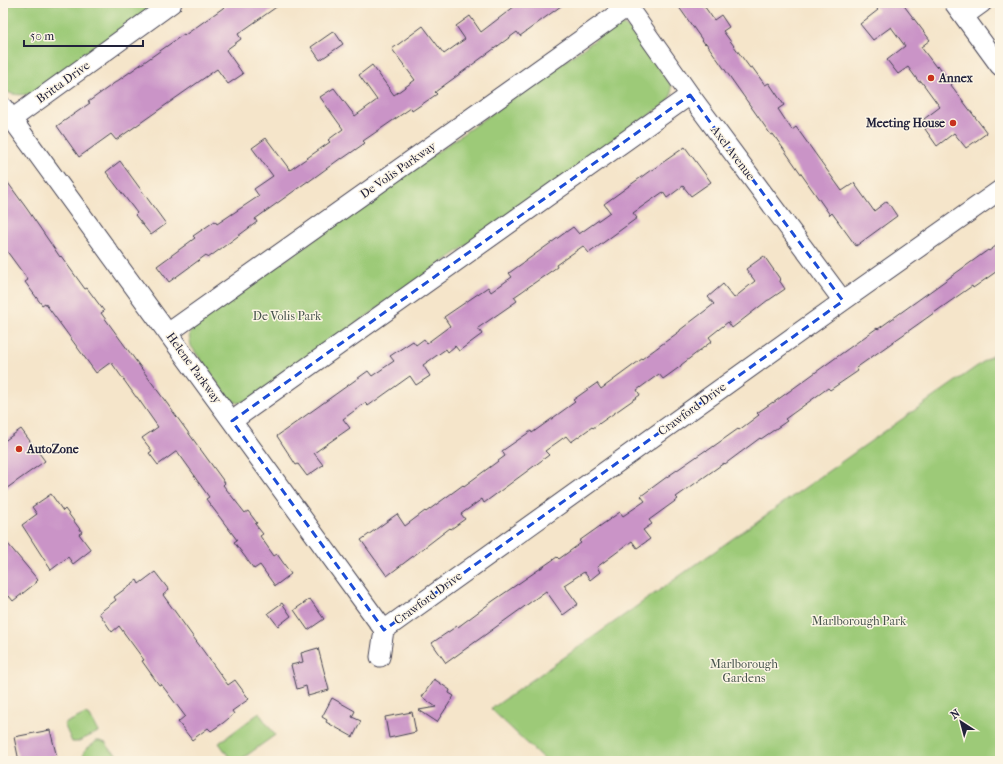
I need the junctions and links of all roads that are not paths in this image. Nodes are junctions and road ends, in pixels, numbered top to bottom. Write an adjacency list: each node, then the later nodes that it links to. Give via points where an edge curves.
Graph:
1 (172, 3): 7 (street, Britta Drive)
2 (982, 3): 4 (street)
3 (626, 5): 6 (street, Axel Avenue); 10 (street, De Volis Parkway)
4 (959, 9): 5 (street)
5 (1000, 66)
6 (690, 95): 9 (street, Axel Avenue); 11 (street)
7 (7, 113): 10 (street, Helene Parkway)
8 (1000, 190): 9 (street, Crawford Drive)
9 (843, 301): 12 (street, Crawford Drive)
10 (168, 333): 11 (street, Helene Parkway)
11 (232, 421): 12 (street, Helene Parkway)
12 (384, 630): 13 (street)
13 (380, 658)

